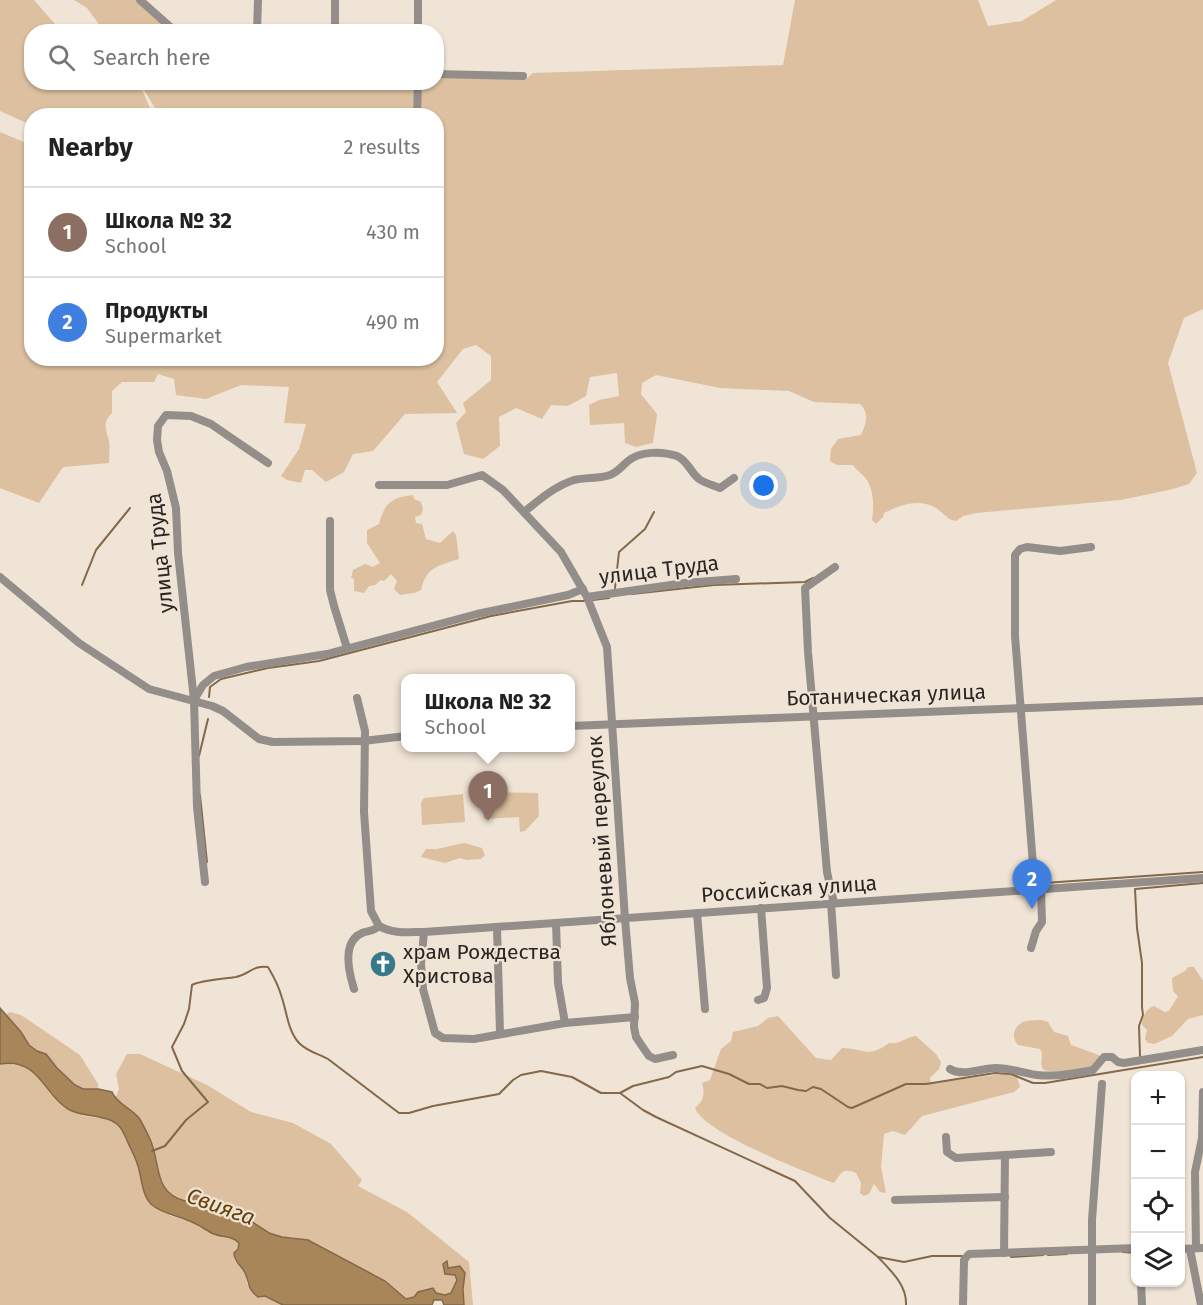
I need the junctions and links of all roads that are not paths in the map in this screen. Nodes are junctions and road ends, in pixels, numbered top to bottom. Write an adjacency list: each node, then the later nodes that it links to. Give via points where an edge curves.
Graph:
1 (140, 0): 5 (street)
2 (258, 0): 6 (street)
3 (335, 0): 7 (street)
4 (418, 0): 8 (street)
5 (167, 24)
6 (257, 24)
7 (335, 24)
8 (418, 24)
9 (444, 74): 10 (street)
10 (523, 76)
11 (418, 90): 12 (street)
12 (417, 108)
13 (268, 463): 26 (street, улица Труда, via 191,416 166,415 158,426 159,452 176,508)
14 (734, 478): 16 (street, via 720,488 699,480 677,456 648,453 638,455 609,476 566,483)
15 (379, 485): 16 (street, Яблоневый переулок, via 447,485 482,475)
16 (524, 512): 22 (street, Яблоневый переулок, via 561,552)
17 (330, 521): 24 (street, via 330,590)
18 (1091, 547): 28 (street, via 1060,551 1028,547 1015,555)
19 (835, 567): 29 (street, via 805,588)
20 (0, 577): 26 (street, via 79,643 149,689)
21 (736, 579): 23 (street, улица Труда)
22 (583, 589): 23 (street, Яблоневый переулок); 24 (street, улица Труда)
23 (587, 597): 30 (street, Яблоневый переулок, via 607,647)
24 (347, 648): 26 (street, улица Труда, via 214,676)
25 (357, 698): 33 (street, via 365,731)
26 (194, 700): 33 (street, via 223,711 259,739); 35 (street, via 197,807)
27 (1203, 701): 28 (street, Ботаническая улица)
28 (1019, 707): 29 (street, Ботаническая улица); 36 (street)
29 (813, 716): 30 (street, Ботаническая улица); 37 (street)
30 (612, 724): 31 (street, Ботаническая улица); 40 (street, Яблоневый переулок)
31 (575, 726)
32 (401, 736): 33 (street)
33 (363, 741): 42 (street, via 371,911)
34 (1203, 878): 36 (street, Российская улица)
35 (205, 882)
36 (1038, 890): 37 (street, Российская улица); 45 (street, via 1042,922)
37 (833, 903): 38 (street, Российская улица); 46 (street)
38 (761, 908): 39 (street, Российская улица); 48 (street, via 766,988 764,998)
39 (697, 913): 40 (street, Российская улица); 49 (street)
40 (625, 919): 41 (street, Российская улица); 50 (street, Яблоневый переулок)
41 (556, 922): 43 (street, Российская улица); 51 (street, via 558,983)
42 (379, 926): 44 (street, Российская улица, via 387,931); 47 (street, via 359,934 351,944 348,974)
43 (497, 927): 44 (street, Российская улица); 52 (street)
44 (424, 932): 52 (street, via 423,989 435,1033 443,1038 474,1039)
45 (1031, 948)
46 (836, 975)
47 (354, 989)
48 (759, 1000)
49 (705, 1009)
50 (635, 1017): 51 (street); 54 (street, Яблоневый переулок, via 636,1037 649,1056 655,1059)
51 (565, 1023): 52 (street)
52 (500, 1033)
53 (1203, 1050): 55 (street, via 1124,1063 1104,1057 1093,1070 1056,1076 1008,1069 958,1073)
54 (673, 1055)
55 (950, 1069)
56 (1102, 1084): 65 (street)
57 (1203, 1092): 64 (street, via 1202,1138 1195,1172)
58 (946, 1137): 60 (street, via 947,1152 956,1158)
59 (1051, 1152): 60 (street)
60 (1005, 1155): 61 (street)
61 (1005, 1197): 62 (street); 66 (street)
62 (895, 1200)
63 (1131, 1248): 65 (street)
64 (1196, 1248): 71 (street)
65 (1092, 1249): 66 (street); 69 (street)
66 (1004, 1253): 68 (street, via 969,1254 964,1260)
67 (1141, 1287): 70 (street)
68 (963, 1305)
69 (1092, 1305)
70 (1142, 1305)
71 (1201, 1305)

